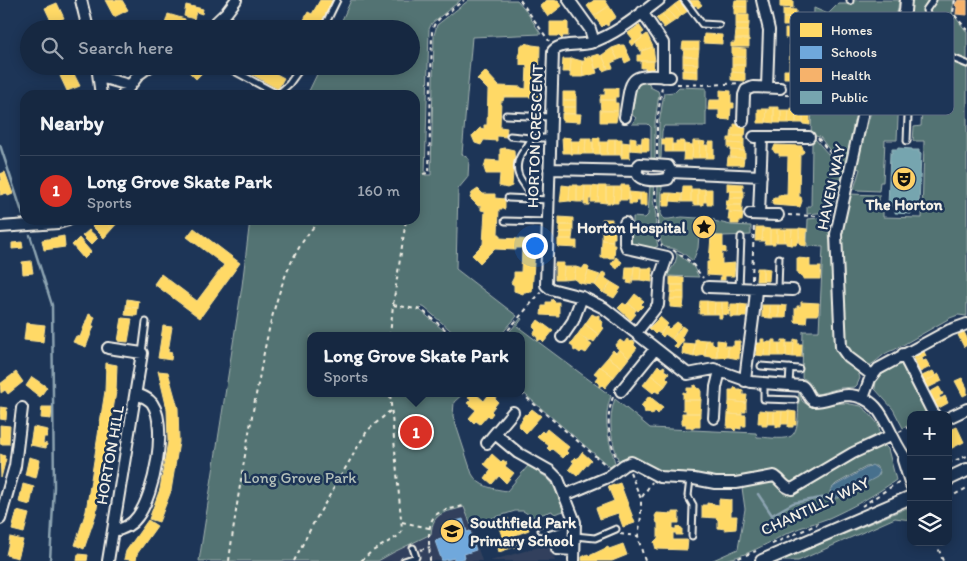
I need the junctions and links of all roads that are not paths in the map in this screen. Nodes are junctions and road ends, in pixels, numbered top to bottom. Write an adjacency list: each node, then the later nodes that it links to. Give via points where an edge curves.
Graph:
1 (81, 0): 11 (street)
2 (236, 0): 12 (street)
3 (338, 0): 13 (lane)
4 (569, 0): 15 (street, via 588,27)
5 (659, 0): 9 (street, HORTON CRESCENT)
6 (684, 0): 14 (lane, via 702,24)
7 (762, 0): 23 (street, via 769,30)
8 (933, 0): 10 (lane)
9 (642, 12): 15 (street, HORTON CRESCENT); 33 (street, via 663,43 666,77 640,76 634,80)
10 (927, 12)
11 (86, 20)
12 (219, 20)
13 (328, 20)
14 (719, 25)
15 (594, 42): 32 (street, HORTON CRESCENT, via 554,50)
16 (954, 59): 17 (lane)
17 (967, 64)
18 (140, 75): 22 (street)
19 (241, 75): 27 (lane)
20 (296, 75): 28 (lane)
21 (100, 77): 22 (street); 25 (street)
22 (129, 85): 26 (street)
23 (767, 87): 24 (street); 34 (street, via 751,87 744,93)
24 (780, 88)
25 (101, 90)
26 (126, 90)
27 (269, 90)
28 (282, 90)
29 (506, 115): 32 (lane)
30 (863, 115): 73 (street, HAVEN WAY, via 835,245 840,344 848,357)
31 (908, 115): 39 (lane)
32 (550, 117): 38 (street, HORTON CRESCENT)
33 (625, 117)
34 (743, 121)
35 (510, 136): 37 (lane)
36 (810, 137): 43 (street, via 758,137)
37 (531, 138): 38 (lane); 45 (lane, via 517,168)
38 (550, 138): 40 (street, HORTON CRESCENT)
39 (907, 141)
40 (549, 169): 41 (street); 46 (street, HORTON CRESCENT)
41 (636, 171): 42 (street, via 640,164 657,164 668,166); 42 (street, via 640,178 657,179 668,179)
42 (671, 172): 43 (street)
43 (760, 176): 47 (street, via 754,214)
44 (508, 198): 45 (lane)
45 (530, 199): 46 (lane)
46 (548, 200): 49 (street, HORTON CRESCENT)
47 (778, 214)
48 (505, 221): 49 (lane)
49 (547, 222): 60 (street, HORTON CRESCENT, via 547,286)
50 (625, 223): 63 (street, via 627,248 670,257 660,278 658,305)
51 (29, 225): 52 (street)
52 (0, 227)
53 (741, 237): 56 (lane)
54 (779, 258): 58 (lane)
55 (708, 287): 56 (street)
56 (740, 288): 57 (street)
57 (754, 289): 58 (street); 74 (street, via 754,318)
58 (778, 290): 59 (street)
59 (792, 290)
60 (582, 297): 63 (street, via 604,308); 64 (street, via 573,321)
61 (146, 322): 67 (lane)
62 (967, 324): 68 (street)
63 (636, 333): 66 (street)
64 (562, 337)
65 (108, 348): 67 (street)
66 (655, 349): 72 (street, via 688,374 707,369); 77 (street)
67 (142, 354): 78 (street, HORTON HILL)
68 (904, 354): 73 (street); 83 (street)
69 (761, 366): 70 (lane)
70 (790, 368): 71 (lane); 76 (lane)
71 (799, 369)
72 (720, 371): 74 (street); 86 (street)
73 (872, 375): 79 (street)
74 (745, 381): 75 (street)
75 (764, 383): 76 (street); 80 (lane, via 764,399)
76 (789, 385): 79 (street, via 803,387 814,401 841,395)
77 (621, 391)
78 (136, 394): 102 (street, HORTON HILL); 102 (street, via 152,402 157,412 159,426 154,478 139,515 123,530)
79 (863, 398): 88 (street, via 878,408)
80 (795, 400)
81 (22, 408): 98 (street, via 15,466)
82 (967, 409): 85 (street)
83 (932, 411)
84 (513, 412): 87 (street)
85 (952, 416)
86 (714, 418)
87 (495, 434): 89 (street); 96 (street, via 518,453 554,474)
88 (892, 435): 90 (street); 95 (street, via 853,453 792,489 774,476 724,484)
89 (487, 443)
90 (899, 450): 91 (street); 93 (street)
91 (907, 461)
92 (967, 470): 94 (street)
93 (907, 475)
94 (952, 477)
95 (690, 478): 96 (street, via 656,476 634,463); 104 (lane, via 688,496 693,505)
96 (565, 495): 99 (street)
97 (907, 499): 108 (street, CHANTILLY WAY)
98 (0, 519)
99 (574, 519): 101 (lane); 103 (street)
100 (616, 529): 103 (lane, via 595,538)
101 (541, 530)
102 (113, 532): 109 (street, HORTON HILL)
103 (575, 536): 106 (street)
104 (692, 536)
105 (557, 549): 106 (street)
106 (574, 550): 111 (street)
107 (415, 555): 110 (lane)
108 (760, 556)
109 (108, 561)
110 (404, 561)
111 (574, 561)

